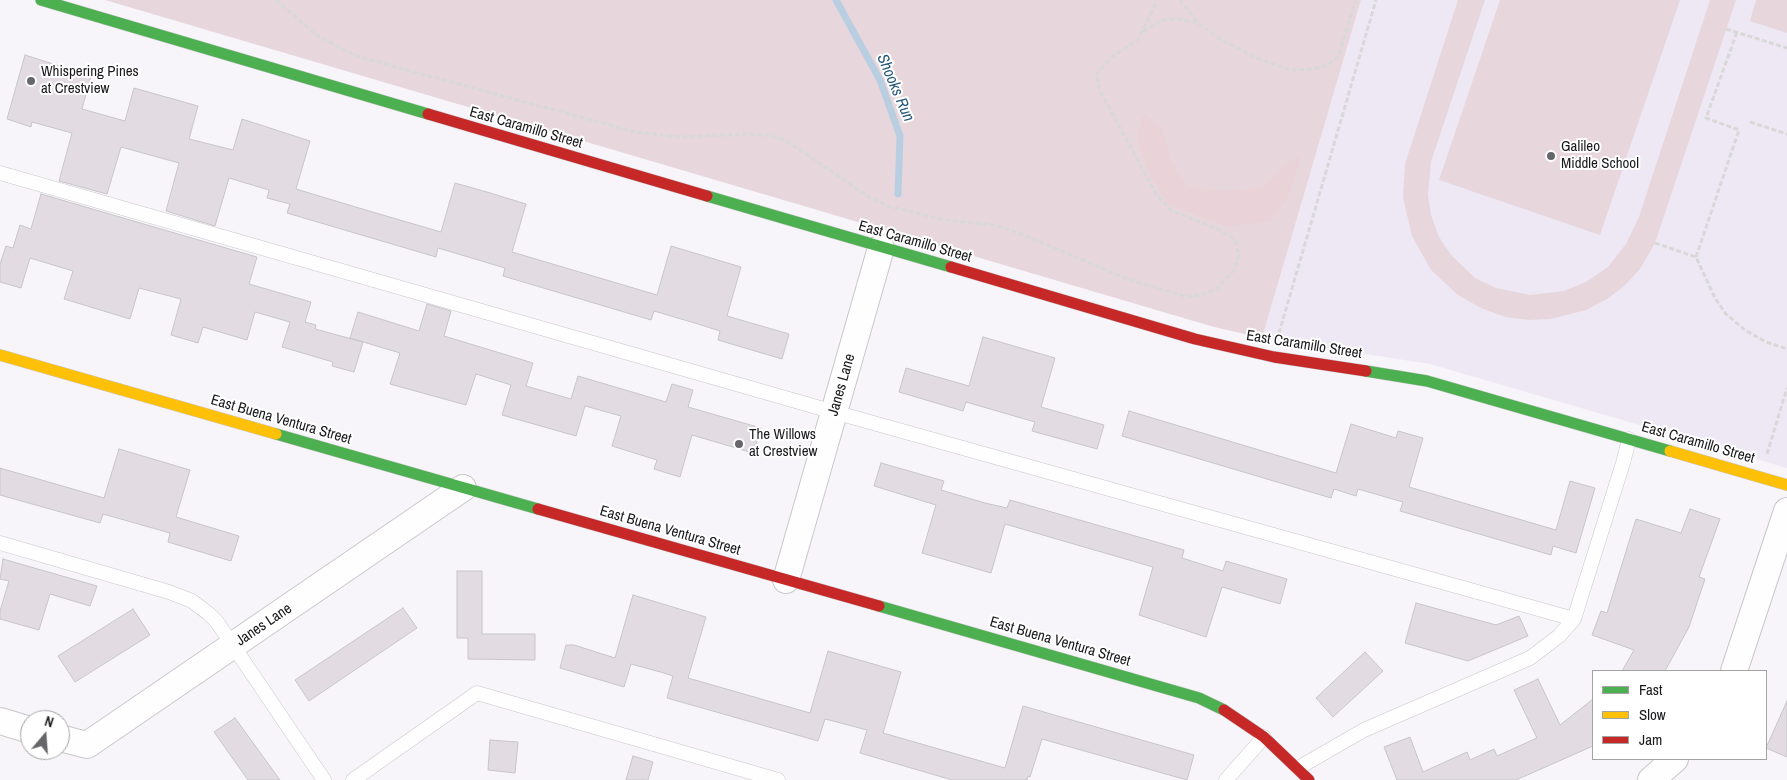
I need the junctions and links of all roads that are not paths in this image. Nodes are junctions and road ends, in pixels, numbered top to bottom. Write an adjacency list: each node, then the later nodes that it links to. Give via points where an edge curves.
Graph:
1 (41, 0): 3 (street, East Caramillo Street)
2 (0, 173): 5 (lane)
3 (881, 248): 5 (street, Janes Lane); 6 (street, East Caramillo Street, via 1195,339 1274,358 1427,381)
4 (0, 355): 8 (street, East Buena Ventura Street)
5 (834, 412): 11 (street, Janes Lane); 12 (lane)
6 (1629, 439): 7 (street, East Caramillo Street); 12 (lane)
7 (1787, 484)
8 (463, 488): 11 (street, East Buena Ventura Street); 13 (street, Janes Lane)
9 (1787, 511): 14 (street)
10 (0, 543): 13 (lane, via 169,592 192,602 217,622)
11 (786, 580): 17 (street, East Buena Ventura Street, via 1199,698)
12 (1574, 618): 20 (lane, via 1560,636 1530,658 1372,726)
13 (233, 646): 18 (street, Janes Lane, via 87,745); 21 (lane)
14 (1734, 670)
15 (0, 721): 16 (street)
16 (20, 727)
17 (1264, 738): 20 (street, East Buena Ventura Street); 24 (lane)
18 (70, 741)
19 (1674, 760): 26 (street)
20 (1298, 768): 25 (street, East Buena Ventura Street)
21 (324, 780)
22 (354, 780): 23 (lane, via 477,693)
23 (778, 780)
24 (1226, 780)
25 (1309, 780)
26 (1651, 780)

